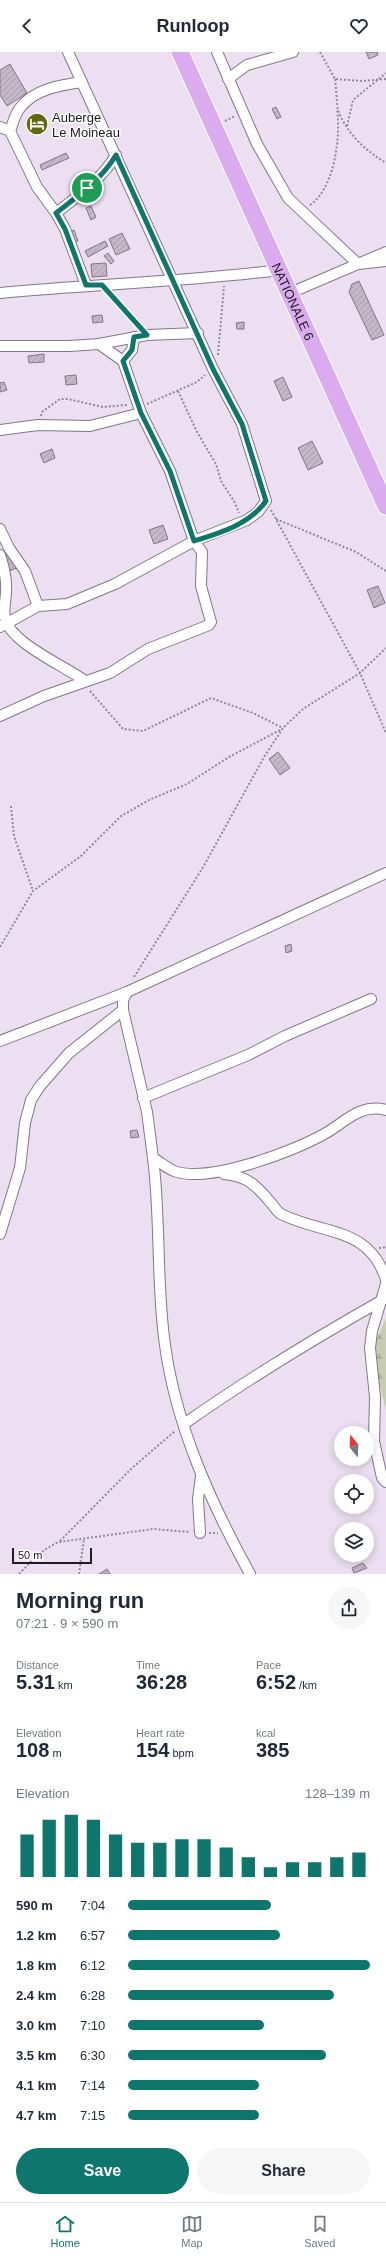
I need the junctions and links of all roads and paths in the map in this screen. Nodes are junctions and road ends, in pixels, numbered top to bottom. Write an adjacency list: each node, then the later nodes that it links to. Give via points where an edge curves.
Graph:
1 (68, 52): 11 (street)
2 (180, 52): 14 (main road, NATIONALE 6)
3 (217, 52): 10 (street)
4 (293, 52): 10 (street, via 257,61 239,70)
5 (320, 52): 7 (path)
6 (386, 73): 8 (path)
7 (335, 79): 8 (path); 12 (path)
8 (380, 79): 9 (path); 16 (path, via 353,100)
9 (386, 79)
10 (228, 80): 13 (street)
11 (82, 82): 17 (street, via 54,86 37,94 20,107); 18 (street)
12 (337, 109): 16 (path); 20 (path, via 340,126 332,167 322,193)
13 (242, 113): 14 (path); 20 (street, via 281,186)
14 (214, 125): 25 (main road, NATIONALE 6)
15 (0, 127): 17 (street)
16 (347, 128): 19 (path, via 356,141)
17 (10, 131): 21 (street, via 37,187)
18 (116, 155): 21 (street, via 110,166); 27 (street)
19 (386, 163)
20 (301, 211): 24 (street)
21 (56, 213): 28 (street, via 65,229)
22 (386, 252): 24 (street)
23 (386, 262): 24 (street)
24 (358, 264): 31 (street)
25 (280, 270): 26 (street); 31 (main road, NATIONALE 6)
26 (226, 277): 27 (street); 35 (path)
27 (174, 281): 29 (street); 32 (street)
28 (86, 285): 29 (street); 30 (street)
29 (102, 285): 33 (path)
30 (0, 293)
31 (290, 293): 43 (main road, NATIONALE 6)
32 (198, 333): 33 (street); 42 (street, via 213,369 242,424)
33 (147, 335): 34 (street)
34 (134, 337): 36 (street); 38 (street, via 132,350)
35 (218, 340)
36 (99, 344): 37 (street); 38 (street)
37 (0, 346)
38 (123, 361): 40 (street)
39 (178, 391): 45 (path, via 197,432 216,464 221,481 235,503)
40 (141, 413): 41 (street, via 90,426 38,425); 47 (street, via 170,471)
41 (0, 430)
42 (266, 501): 44 (path); 45 (street, via 258,512)
43 (386, 506)
44 (275, 518): 49 (path, via 356,552); 53 (path)
45 (240, 522): 47 (street)
46 (0, 529): 50 (street, via 25,571)
47 (194, 541): 50 (street, via 115,584 67,604); 54 (street, via 200,547 203,557 201,586 211,618 209,624 148,649 110,673)
48 (0, 555): 51 (street, via 6,578)
49 (386, 571)
50 (38, 606): 51 (street)
51 (3, 625): 54 (street, via 29,646)
52 (386, 648): 53 (path)
53 (360, 674): 56 (path, via 303,709); 57 (path)
54 (85, 681): 55 (street); 56 (path, via 92,696 123,729 143,731 211,698 253,713)
55 (0, 716)
56 (283, 728): 60 (path, via 229,757 188,784 149,800 121,816 81,856); 62 (path)
57 (386, 733)
58 (11, 806): 60 (path, via 14,836)
59 (386, 873): 62 (street)
60 (34, 891): 61 (path)
61 (0, 947)
62 (127, 992): 64 (street); 65 (street)
63 (371, 999): 66 (street, via 248,1055)
64 (122, 1010): 66 (street); 70 (street, via 69,1053 31,1100 25,1123 20,1168)
65 (0, 1041)
66 (143, 1098): 68 (street, via 153,1145)
67 (386, 1110): 69 (street, via 381,1108 362,1111 314,1139 240,1167)
68 (153, 1158): 69 (street, via 174,1171); 74 (street, via 165,1344 171,1380)
69 (210, 1173): 71 (street, via 240,1175 254,1184 280,1213 352,1238 369,1249 381,1266)
70 (0, 1234)
71 (386, 1280)
72 (386, 1284): 73 (street)
73 (384, 1299): 74 (street, via 228,1393); 76 (street, via 372,1331 370,1348 376,1397 374,1441 382,1478)
74 (184, 1424): 75 (street); 80 (path, via 132,1468)
75 (201, 1476): 77 (street, via 198,1499); 78 (street)
76 (386, 1482)
77 (200, 1533): 78 (path); 79 (path, via 153,1529)
78 (230, 1533): 83 (street)
79 (84, 1538): 80 (path); 82 (path)
80 (59, 1542): 81 (path, via 49,1546)
81 (19, 1574)
82 (79, 1574)
83 (250, 1574)

